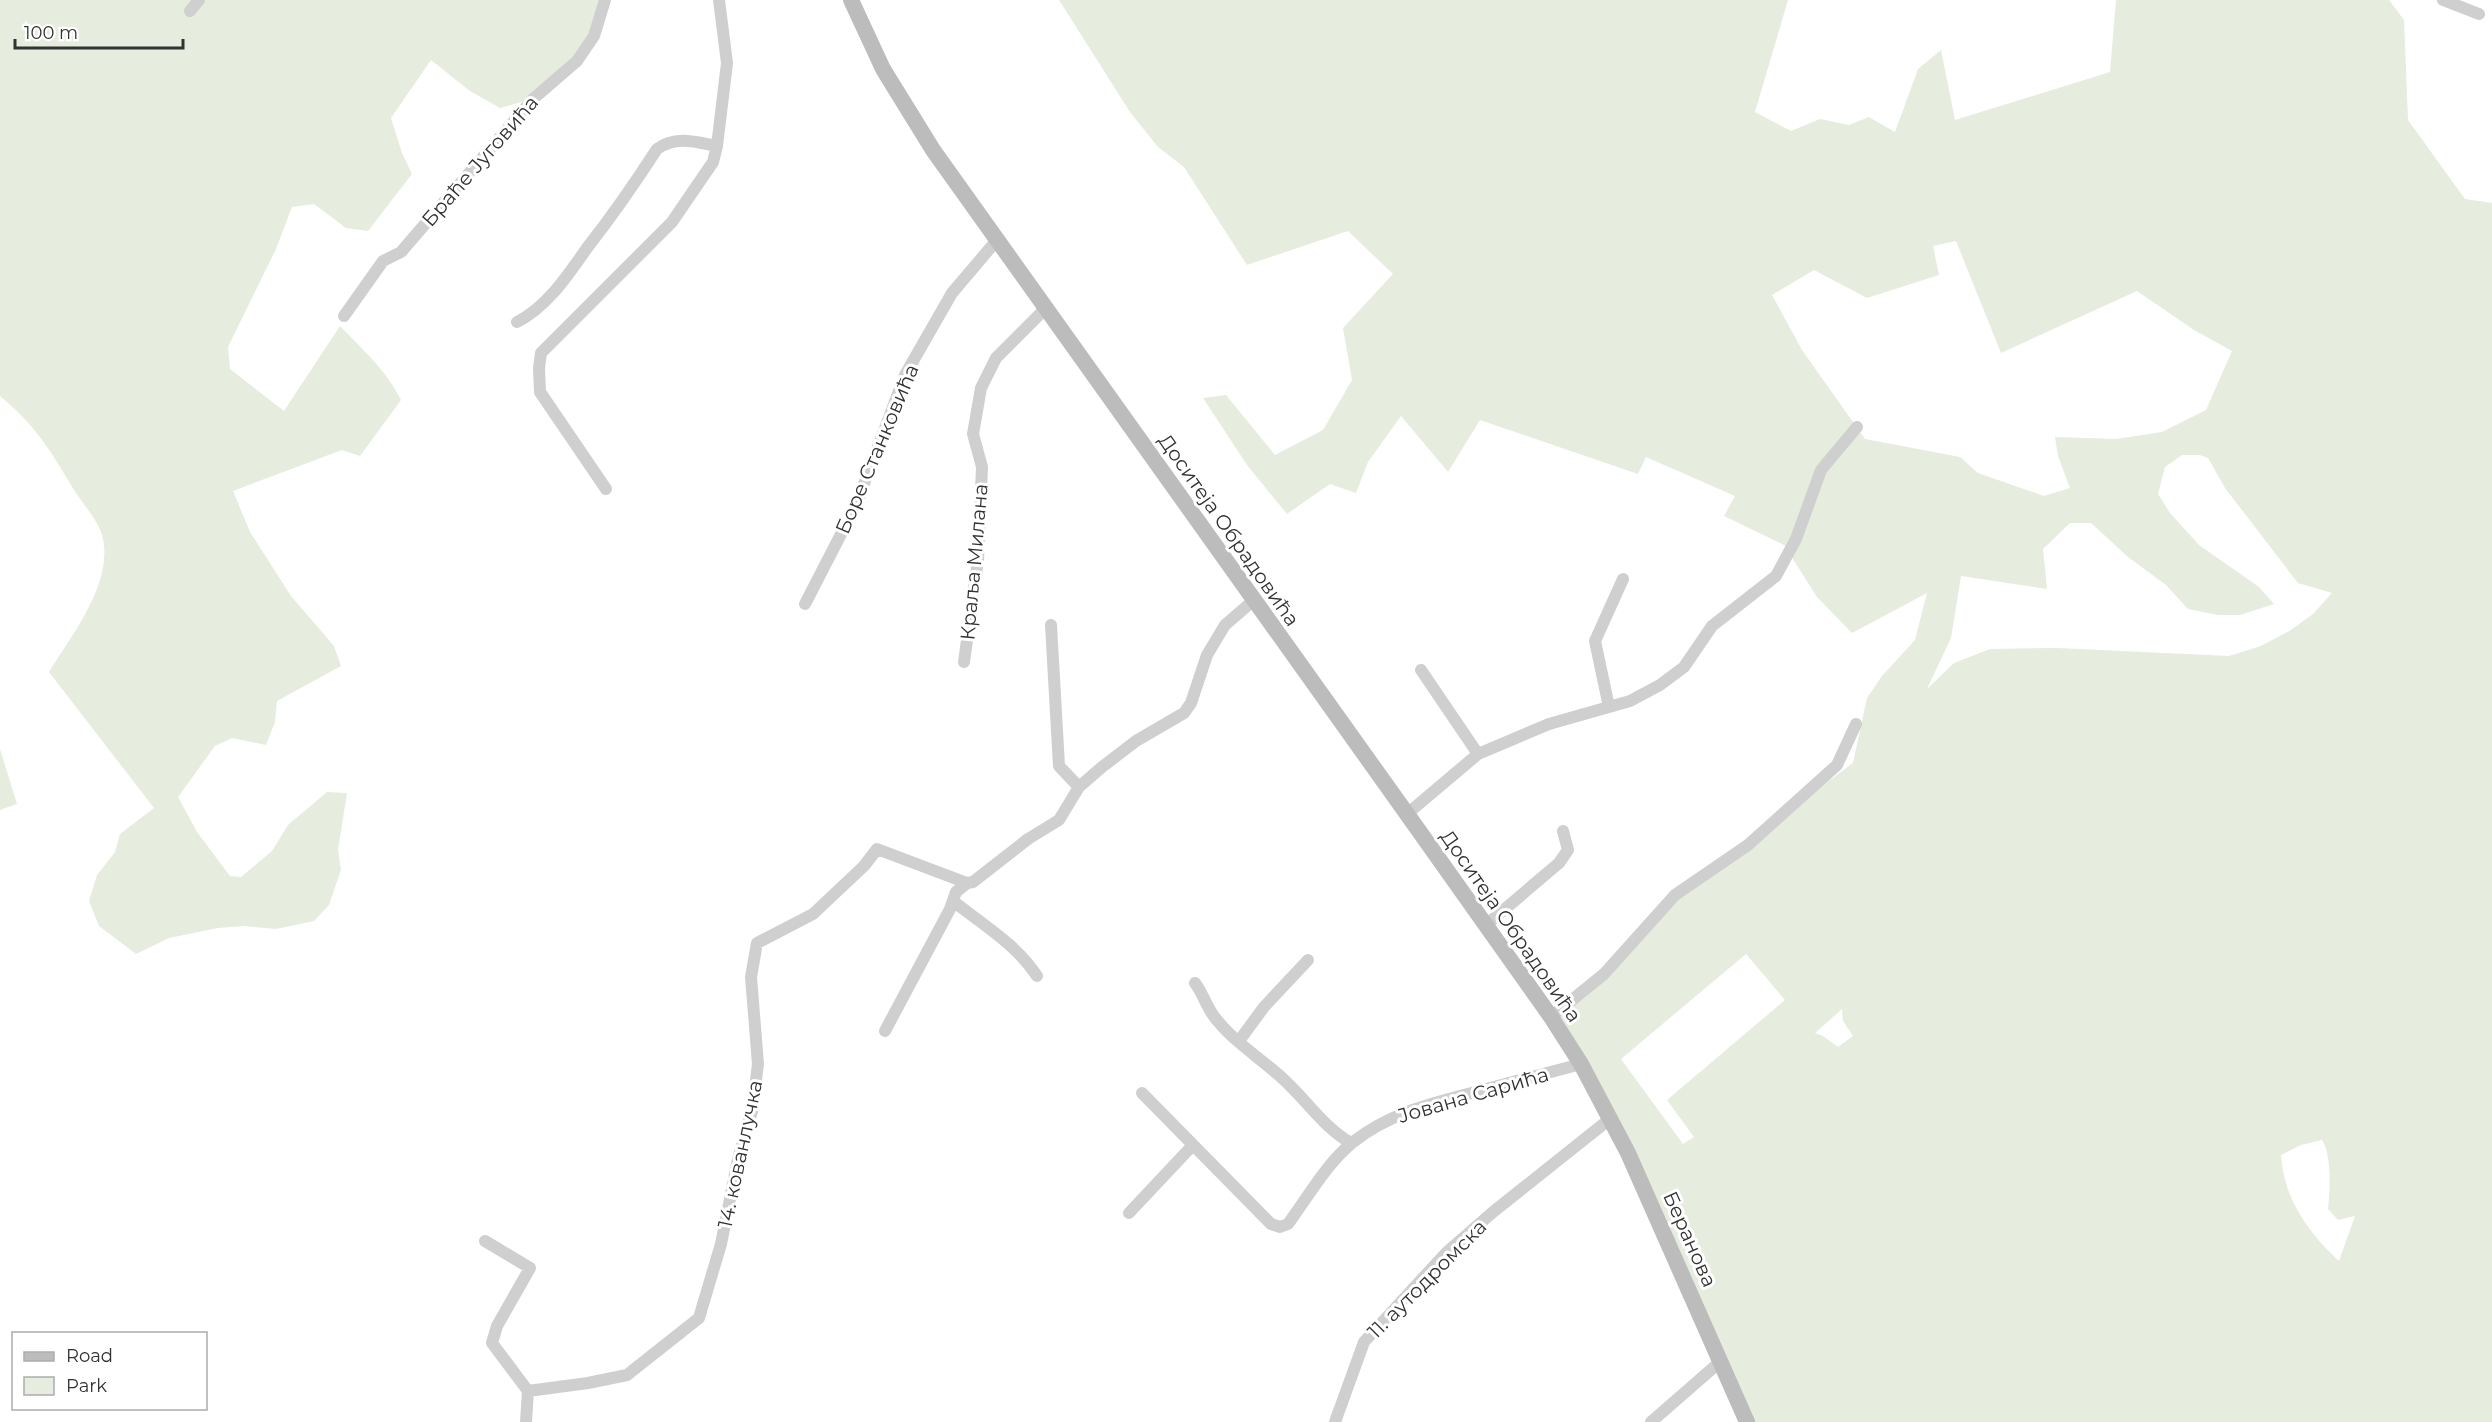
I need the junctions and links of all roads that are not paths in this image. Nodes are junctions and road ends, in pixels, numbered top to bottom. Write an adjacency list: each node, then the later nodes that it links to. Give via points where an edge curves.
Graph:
1 (199, 0): 6 (street)
2 (605, 0): 11 (street, Браће Југовића, via 594,36 577,61 533,99 401,252 383,261)
3 (719, 0): 8 (street, via 727,63)
4 (851, 0): 9 (main road, Доситеја Обрадовића, via 898,95)
5 (2443, 0): 7 (street)
6 (190, 10)
7 (2479, 14)
8 (717, 146): 12 (street, via 676,140 657,149 561,283 528,317); 14 (street, via 713,162 672,222 541,353 540,392)
9 (997, 240): 10 (main road, Доситеја Обрадовића); 17 (street, Боре Станковића, via 952,293 905,375 856,505)
10 (1046, 308): 16 (main road, Доситеја Обрадовића); 19 (street, Краља Милана, via 996,358 981,388 973,434 982,467 978,560)
11 (344, 316)
12 (517, 322)
13 (1857, 427): 21 (street, via 1821,470 1796,539 1776,576 1712,626 1684,667 1660,685)
14 (606, 489)
15 (1623, 579): 21 (street, via 1594,641)
16 (1254, 600): 24 (street, via 1225,625 1207,656 1184,713 1136,741); 25 (main road, Доситеја Обрадовића)
17 (805, 604)
18 (1051, 625): 24 (street, via 1059,766)
19 (964, 662)
20 (1421, 670): 23 (street)
21 (1610, 707): 23 (street, via 1549,723)
22 (1856, 724): 33 (street, via 1837,765 1748,845 1675,896 1604,974)
23 (1478, 754): 25 (street)
24 (1079, 787): 27 (street, via 1059,820)
25 (1407, 813): 29 (main road, Доситеја Обрадовића)
26 (1563, 831): 29 (street, via 1568,850 1559,863)
27 (967, 884): 28 (street, via 956,892); 44 (street, 14. кованлучка, via 878,849 813,914 757,943 751,977 758,1064 752,1111 699,1318 627,1375)
28 (953, 902): 31 (street, via 1028,961); 34 (street)
29 (1486, 925): 33 (main road, Доситеја Обрадовића)
30 (1308, 960): 35 (street, via 1264,1006)
31 (1037, 976)
32 (1195, 983): 35 (street, via 1213,1014)
33 (1551, 1017): 36 (main road, Доситеја Обрадовића)
34 (885, 1031)
35 (1239, 1041): 39 (street, via 1297,1092 1329,1129)
36 (1585, 1070): 38 (main road, Беранова); 39 (street, Јована Сарића, via 1405,1112 1378,1124)
37 (1142, 1093): 40 (street, Јована Сарића)
38 (1611, 1118): 43 (main road, Беранова); 46 (street, 11. аутодромска, via 1447,1252 1371,1335 1360,1351)
39 (1352, 1143): 40 (street, Јована Сарића, via 1326,1169 1288,1224 1280,1227 1271,1224)
40 (1192, 1146): 41 (street)
41 (1129, 1213)
42 (484, 1241): 44 (street, via 530,1268 492,1344)
43 (1721, 1361): 47 (street); 48 (main road, Беранова)
44 (528, 1391): 45 (street)
45 (526, 1422)
46 (1335, 1422)
47 (1651, 1422)
48 (1747, 1422)

